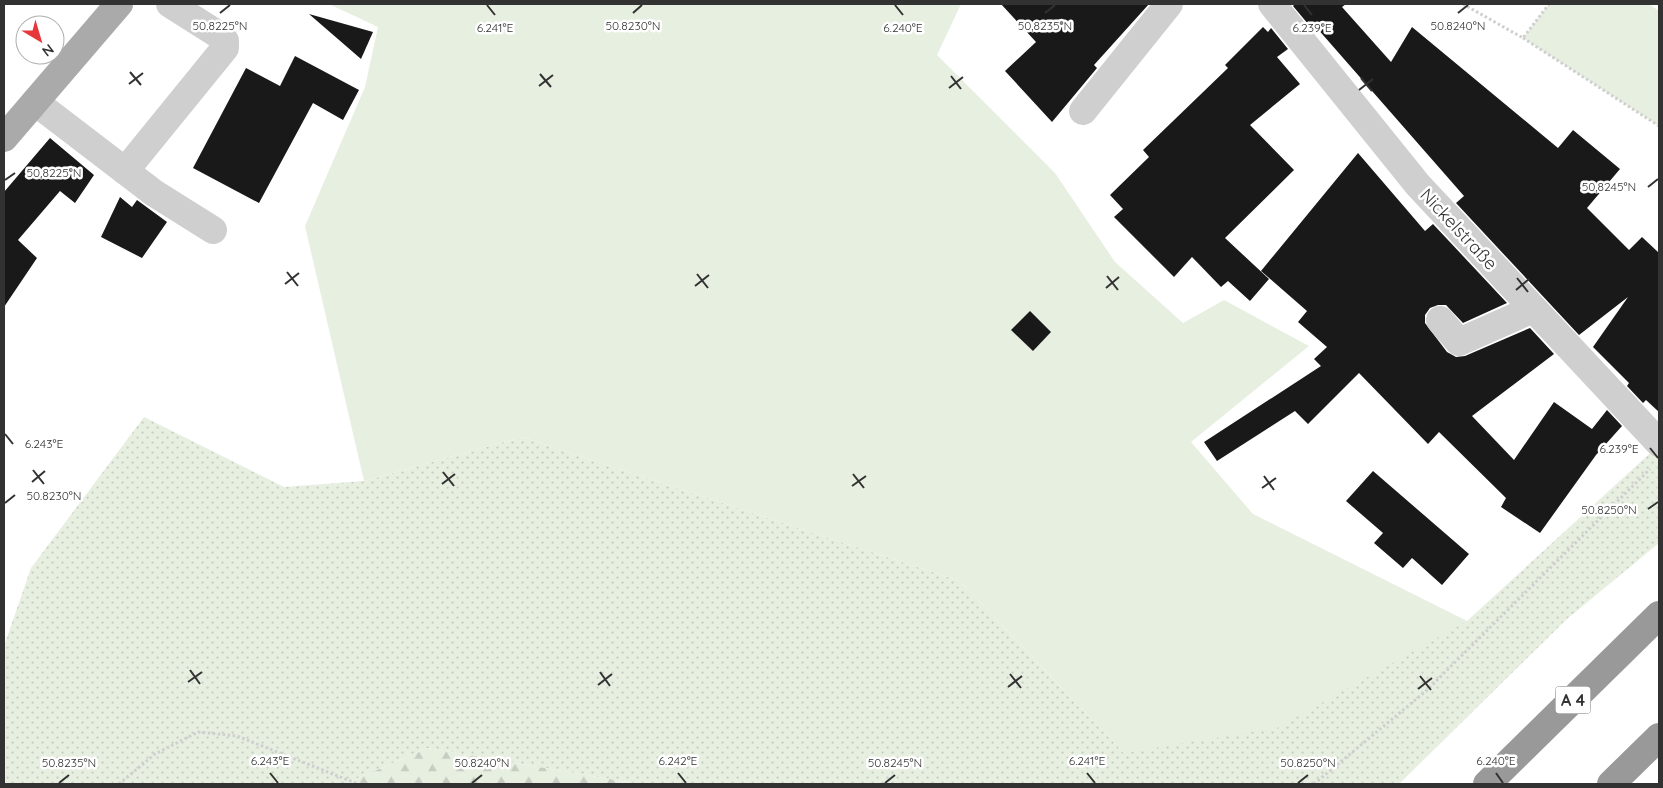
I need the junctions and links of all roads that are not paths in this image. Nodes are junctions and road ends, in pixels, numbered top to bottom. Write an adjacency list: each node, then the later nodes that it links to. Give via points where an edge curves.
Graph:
1 (119, 4): 5 (main road)
2 (170, 4): 8 (street, via 225,40 225,48)
3 (1168, 4): 6 (street)
4 (1272, 4): 10 (street, Nickelstraße, via 1418,185)
5 (35, 102): 7 (main road); 8 (street)
6 (1083, 112)
7 (4, 138)
8 (125, 171): 9 (street)
9 (213, 230)
10 (1534, 309): 11 (street, via 1459,342); 12 (street, Nickelstraße)
11 (1440, 320)
12 (1656, 455)
13 (1659, 616): 15 (highway, A 4)
14 (1659, 737): 16 (highway)
15 (1487, 784)
16 (1610, 784)

